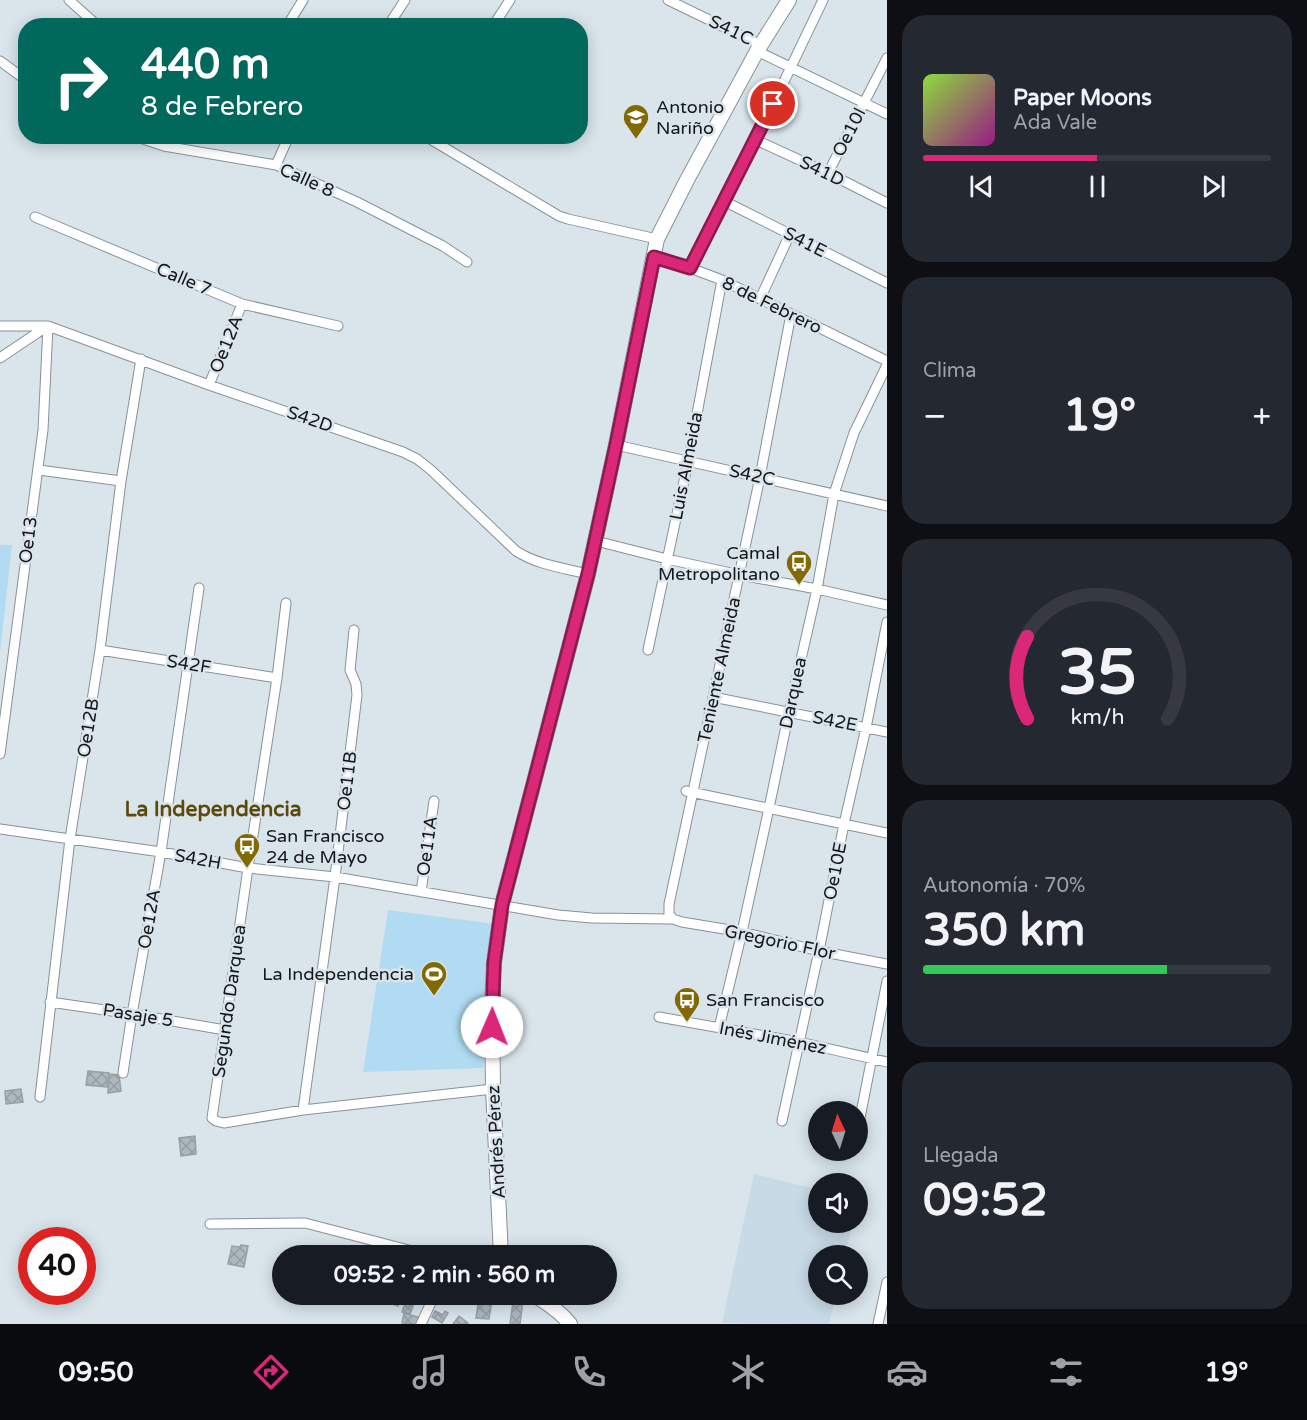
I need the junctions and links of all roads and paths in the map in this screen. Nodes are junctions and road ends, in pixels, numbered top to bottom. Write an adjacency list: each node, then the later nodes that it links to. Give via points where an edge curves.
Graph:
1 (69, 0): 8 (street)
2 (303, 0): 9 (street)
3 (405, 0): 10 (street)
4 (510, 0): 11 (street)
5 (668, 0): 12 (street, S41C)
6 (789, 0): 12 (street, Andrés Pérez)
7 (823, 0): 15 (street)
8 (89, 18)
9 (292, 18)
10 (393, 18)
11 (498, 18)
12 (759, 48): 15 (street, S41C); 29 (street, Andrés Pérez)
13 (887, 58): 17 (street, Oe10I)
14 (0, 61): 16 (street)
15 (790, 68): 17 (street, S41C); 19 (street)
16 (18, 74)
17 (864, 104): 18 (street, S41C); 24 (street, Oe10I)
18 (887, 114)
19 (756, 140): 24 (street, S41D); 25 (street)
20 (158, 144): 23 (street, Calle 8)
21 (285, 144): 23 (street)
22 (438, 144): 29 (street, via 559,216)
23 (276, 165): 31 (street, Calle 8, via 434,241)
24 (828, 173): 26 (street, S41D)
25 (724, 201): 28 (street, S41E); 32 (street)
26 (887, 203)
27 (35, 217): 36 (street, Calle 7)
28 (790, 234): 34 (street, S41E); 35 (street)
29 (657, 239): 30 (street, Andrés Pérez)
30 (654, 257): 32 (street, 8 de Febrero); 45 (street, Andrés Pérez)
31 (467, 262)
32 (690, 268): 33 (street, 8 de Febrero)
33 (722, 280): 35 (street, 8 de Febrero); 46 (street, Luis Almeida)
34 (887, 283)
35 (760, 299): 37 (street, 8 de Febrero)
36 (242, 304): 40 (street, Calle 7); 44 (street, Oe12A)
37 (791, 314): 43 (street, 8 de Febrero); 48 (street, Teniente Almeida)
38 (0, 326): 39 (street, S42D)
39 (48, 326): 41 (street); 42 (street, S42D); 47 (street, Oe13)
40 (338, 326)
41 (0, 358)
42 (141, 359): 44 (street, S42D); 49 (street, Oe12B)
43 (887, 363): 50 (street, Darquea, via 854,433)
44 (209, 385): 54 (street, S42D, via 404,452 430,470 527,558)
45 (616, 445): 46 (street, S42C); 52 (street, Andrés Pérez)
46 (688, 462): 48 (street, S42C); 53 (street, Luis Almeida)
47 (39, 470): 49 (street); 70 (street, Oe13)
48 (760, 477): 50 (street, S42C); 55 (street, Teniente Almeida)
49 (121, 481): 62 (street, Oe12B)
50 (834, 494): 51 (street, S42C); 57 (street, Darquea)
51 (887, 506)
52 (596, 541): 53 (street); 54 (street, Andrés Pérez)
53 (667, 559): 55 (street); 63 (street, Luis Almeida)
54 (588, 574): 82 (street, Andrés Pérez)
55 (740, 575): 57 (street); 66 (street, Teniente Almeida)
56 (199, 588): 64 (street, Oe12A)
57 (817, 589): 59 (street); 67 (street, Darquea)
58 (286, 603): 65 (street, Segundo Darquea)
59 (887, 605)
60 (887, 622): 68 (street, Oe10E)
61 (354, 630): 80 (street, Oe11B, via 350,670 357,695)
62 (100, 650): 64 (street, S42F); 77 (street, Oe12B)
63 (648, 651)
64 (189, 664): 65 (street, S42F); 78 (street, Oe12A)
65 (277, 678): 79 (street, Segundo Darquea)
66 (713, 697): 67 (street, S42E); 71 (street, Teniente Almeida)
67 (789, 712): 68 (street, S42E); 73 (street, Darquea)
68 (866, 728): 69 (street, S42E); 74 (street, Oe10E)
69 (887, 732)
70 (0, 754)
71 (690, 792): 73 (street); 83 (street, Teniente Almeida, via 669,904)
72 (434, 801): 81 (street, Oe11A)
73 (770, 808): 74 (street); 84 (street, Darquea)
74 (844, 824): 76 (street); 85 (street, Oe10E)
75 (0, 829): 77 (street, S42H)
76 (887, 833)
77 (70, 839): 78 (street, S42H); 88 (street, Oe12B)
78 (161, 852): 79 (street, S42H); 89 (street, Oe12A)
79 (248, 868): 80 (street, S42H); 92 (street, Segundo Darquea)
80 (335, 877): 81 (street, S42H); 100 (street, Oe11B)
81 (421, 892): 82 (street, S42H)
82 (502, 905): 83 (street, Gregorio Flor, via 580,917); 97 (street, Andrés Pérez, via 492,1007)
83 (673, 919): 84 (street, Gregorio Flor)
84 (742, 932): 85 (street, Gregorio Flor); 91 (street, Darquea)
85 (819, 951): 86 (street, Gregorio Flor); 93 (street, Oe10E)
86 (887, 964)
87 (887, 981): 94 (street)
88 (51, 1002): 89 (street, Pasaje 5); 98 (street, Oe12B)
89 (132, 1014): 92 (street, Pasaje 5); 96 (street, Oe12A)
90 (659, 1017): 91 (street, Inés Jiménez)
91 (719, 1028): 93 (street, Inés Jiménez)
92 (225, 1030): 100 (street, Segundo Darquea, via 212,1118 224,1123)
93 (799, 1042): 94 (street, Inés Jiménez); 101 (street, Oe10E)
94 (871, 1058): 95 (street, Inés Jiménez); 99 (street)
95 (887, 1062)
96 (123, 1073)
97 (493, 1089): 100 (street, Segundo Darquea); 104 (street, Andrés Pérez)
98 (40, 1096)
99 (863, 1101)
100 (303, 1110)
101 (782, 1120)
102 (210, 1224): 103 (street, via 305,1223)
103 (390, 1245)
104 (500, 1245)
105 (887, 1282): 106 (street)
106 (886, 1292): 111 (street)
107 (430, 1305): 109 (street)
108 (549, 1305): 110 (street)
109 (421, 1324)
110 (570, 1324)
111 (878, 1324)

